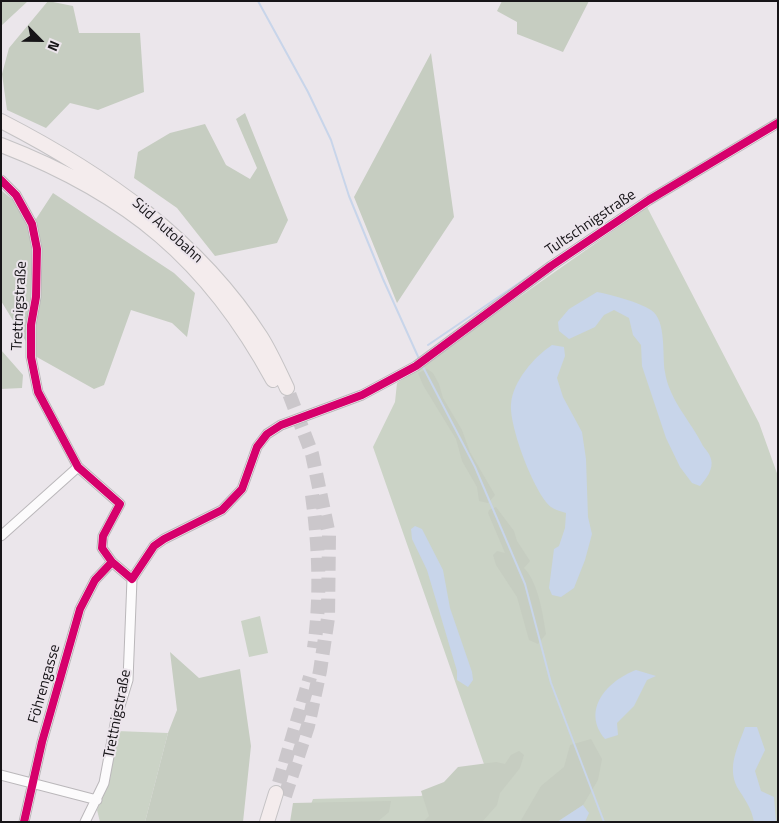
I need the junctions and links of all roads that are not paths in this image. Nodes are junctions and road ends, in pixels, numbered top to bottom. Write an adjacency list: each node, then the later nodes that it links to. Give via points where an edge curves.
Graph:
1 (1, 121): 3 (highway, Süd Autobahn, via 79,164 138,204 177,236 219,279 262,338 284,390 226,304 171,244 145,222 72,176)
2 (778, 123): 8 (street, Tultschnigstraße, via 648,200 551,266 416,366 362,395 281,425 267,434 257,446 244,484 230,504 154,546)
3 (1, 145)
4 (1, 180): 5 (street, Trettnigstraße, via 16,195 32,224 37,249 31,357 38,392)
5 (78, 467): 6 (street); 7 (street, Trettnigstraße, via 120,504 103,536 102,548)
6 (1, 536)
7 (112, 562): 8 (street, Trettnigstraße); 10 (street, Föhrengasse, via 95,580 80,609 42,742)
8 (132, 579): 11 (street, Trettnigstraße, via 128,680)
9 (1, 775): 10 (street)
10 (34, 784): 11 (street); 12 (street, Föhrengasse)
11 (98, 800): 13 (street, Trettnigstraße)
12 (24, 822)
13 (86, 822)
14 (267, 822): 15 (highway, via 281,794)
15 (278, 822)

